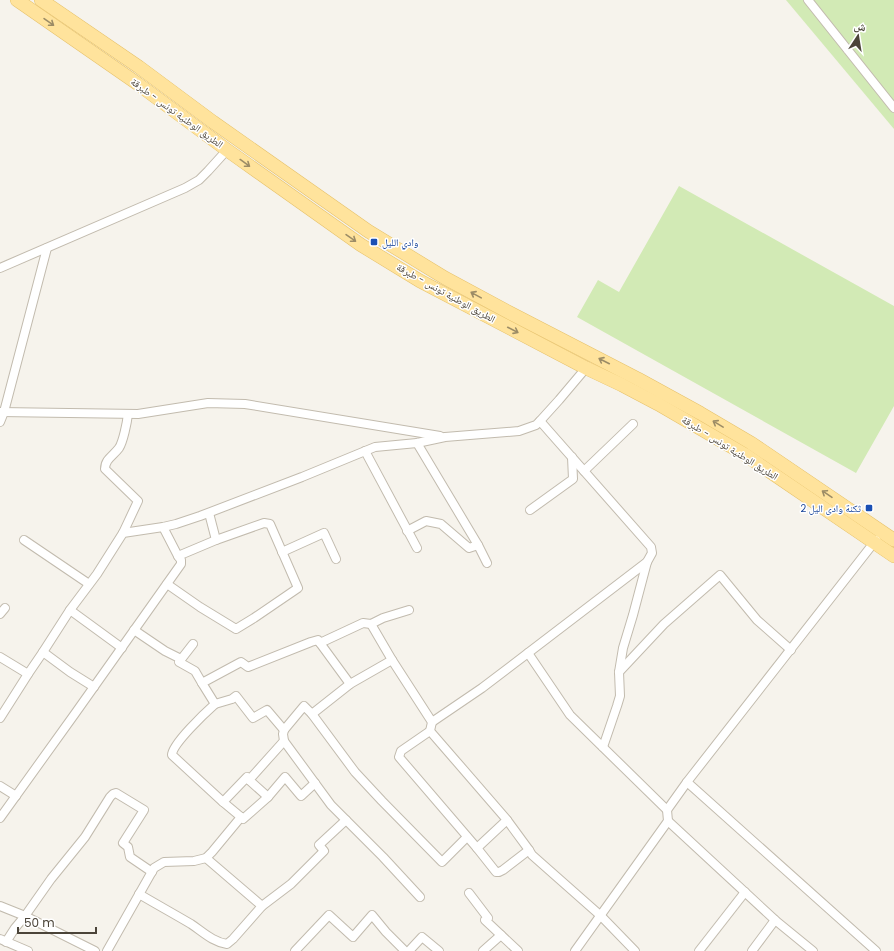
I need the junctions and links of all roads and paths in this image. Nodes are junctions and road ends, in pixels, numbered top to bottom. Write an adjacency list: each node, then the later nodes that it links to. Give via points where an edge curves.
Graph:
1 (17, 0): 5 (main road, الطريق الوطنية تونس - طبرقة, one-way to 5)
2 (41, 0): 24 (main road, الطريق الوطنية تونس - طبرقة, one-way to 2, via 751,443 638,378 445,278 368,231)
3 (808, 0): 4 (street)
4 (894, 108)
5 (227, 150): 6 (street, via 203,176 185,188); 8 (main road, الطريق الوطنية تونس - طبرقة, one-way to 8, via 361,245 420,281)
6 (47, 248): 7 (street); 9 (street)
7 (0, 268)
8 (586, 368): 11 (street); 24 (main road, الطريق الوطنية تونس - طبرقة, via 658,404)
9 (2, 412): 10 (street); 12 (street)
10 (128, 414): 14 (street, via 208,403 245,404); 23 (street, via 120,447 106,461 105,466 138,501)
11 (540, 421): 14 (street, via 520,431); 17 (street)
12 (0, 422)
13 (633, 424): 18 (street)
14 (445, 437): 15 (street)
15 (417, 443): 16 (street, via 375,447); 28 (street)
16 (365, 451): 20 (street); 22 (street)
17 (572, 457): 18 (street); 19 (street, via 573,480)
18 (584, 471): 34 (street, via 651,547 652,553)
19 (530, 510)
20 (209, 513): 21 (street); 26 (street)
21 (163, 527): 23 (street); 31 (street)
22 (408, 531): 28 (street, via 426,522 441,524 469,548); 29 (street)
23 (123, 533): 36 (street)
24 (879, 537): 27 (main road, الطريق الوطنية تونس - طبرقة); 32 (main road, الطريق الوطنية تونس - طبرقة); 45 (street)
25 (24, 540): 36 (street)
26 (216, 540): 30 (street, via 268,523); 31 (street)
27 (894, 540)
28 (478, 546): 35 (street)
29 (417, 548)
30 (282, 552): 33 (street, via 324,533); 37 (street, via 298,588 236,629)
31 (178, 556): 37 (street, via 181,564)
32 (894, 556)
33 (336, 559)
34 (647, 562): 47 (street); 51 (street, via 623,648)
35 (487, 563)
36 (89, 584): 38 (street)
37 (167, 584): 41 (street)
38 (70, 610): 44 (street); 46 (street)
39 (409, 610): 40 (street)
40 (371, 624): 42 (street, via 363,623); 50 (street)
41 (134, 630): 44 (street); 49 (street)
42 (320, 643): 53 (street, via 318,640 311,642 248,667 241,662); 54 (street)
43 (193, 644): 49 (street)
44 (122, 648): 55 (street)
45 (791, 650): 51 (street, via 757,620 720,575 664,624); 65 (street)
46 (43, 652): 52 (street); 55 (street)
47 (528, 653): 59 (street); 63 (street, via 570,715)
48 (0, 657): 52 (street)
49 (181, 659): 53 (street, via 179,662 195,671)
50 (392, 660): 54 (street); 59 (street)
51 (619, 672): 63 (street, via 620,696)
52 (28, 674): 57 (street)
53 (202, 683): 56 (street)
54 (350, 684): 58 (street)
55 (94, 687): 68 (street)
56 (215, 704): 60 (street, via 236,696 253,718 267,710); 70 (street, via 179,742 172,755)
57 (1, 713)
58 (312, 714): 60 (street, via 304,706); 77 (street, via 355,772 442,862)
59 (432, 722): 61 (street)
60 (284, 730): 62 (street)
61 (430, 731): 75 (street); 77 (street, via 401,751 399,757)
62 (284, 741): 64 (street); 66 (street)
63 (603, 747): 71 (street)
64 (248, 780): 69 (street); 70 (street, via 247,777)
65 (687, 782): 71 (street); 107 (street)
66 (315, 783): 69 (street, via 302,796 285,777); 74 (street)
67 (0, 786): 68 (street)
68 (16, 796): 73 (street)
69 (268, 797): 72 (street, via 243,819)
70 (223, 802): 72 (street)
71 (667, 810): 76 (street)
72 (241, 817): 80 (street)
73 (0, 818)
74 (346, 820): 85 (street); 87 (street, via 319,845 324,851 291,884)
75 (507, 820): 78 (street); 79 (street)
76 (668, 821): 82 (street); 89 (street)
77 (468, 837): 78 (street)
78 (477, 848): 79 (street, via 496,872 503,870)
79 (529, 850): 89 (street)
80 (206, 858): 81 (street, via 164,862); 87 (street)
81 (152, 872): 84 (street); 88 (street, via 130,857 128,847 123,843 144,810 124,796 113,794 85,837)
82 (745, 892): 90 (street); 104 (street)
83 (469, 893): 91 (street, via 488,918 485,920)
84 (139, 894): 87 (street, via 214,940 227,944); 95 (street)
85 (420, 897)
86 (0, 906): 88 (street)
87 (262, 906)
88 (25, 916): 92 (street); 94 (street)
89 (601, 916): 102 (street); 103 (street)
90 (775, 920): 105 (street); 106 (street)
91 (501, 935): 100 (street); 101 (street)
92 (3, 940): 93 (street)
93 (28, 951)
94 (95, 951)
95 (107, 951)
96 (295, 951): 97 (street, via 330,915 353,937 372,915)
97 (405, 951)
98 (409, 951): 99 (street, via 422,937)
99 (439, 951)
100 (483, 951)
101 (518, 951)
102 (575, 951)
103 (635, 951)
104 (699, 951)
105 (752, 951)
106 (813, 951)
107 (876, 951)

